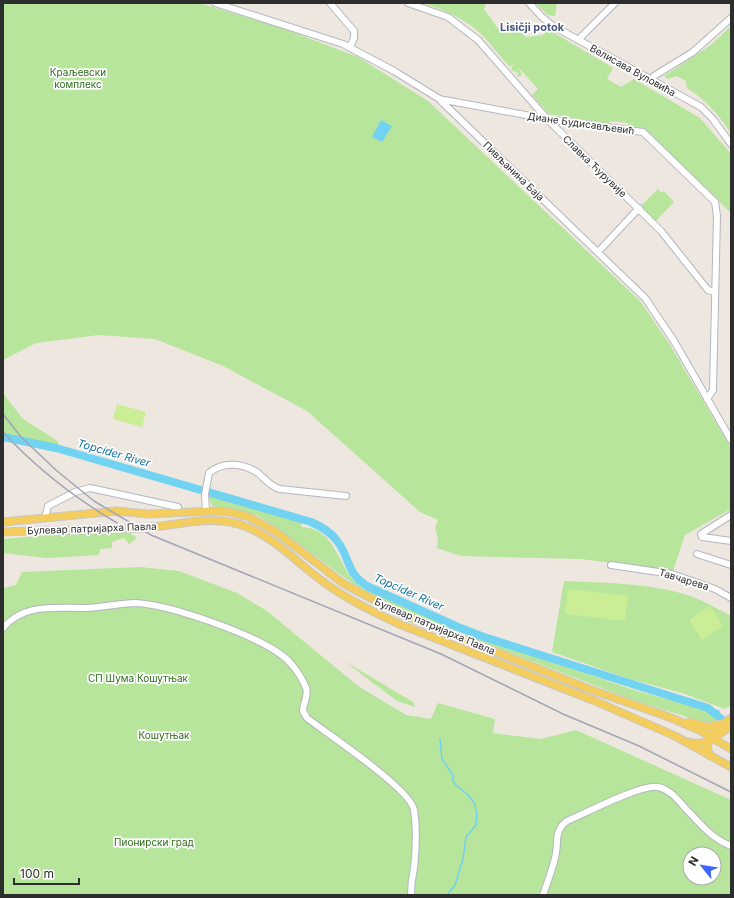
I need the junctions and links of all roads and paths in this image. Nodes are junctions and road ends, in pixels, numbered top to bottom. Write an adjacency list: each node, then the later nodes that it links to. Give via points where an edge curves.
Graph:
1 (215, 3): 8 (street, Пивљанина Баја)
2 (330, 3): 8 (street, via 354,31)
3 (408, 3): 11 (street, Славка Ћурувије, via 442,14 472,34)
4 (529, 3): 7 (street, Велисава Вуловића, via 547,22)
5 (615, 3): 7 (street)
6 (731, 18): 9 (street, via 692,52 654,76)
7 (578, 40): 9 (street, Велисава Вуловића)
8 (350, 47): 10 (street, Пивљанина Баја)
9 (652, 80): 12 (street, Велисава Вуловића, via 701,107)
10 (438, 98): 11 (street, Диане Будисављевић); 14 (street, Пивљанина Баја)
11 (547, 119): 13 (street, Славка Ћурувије); 15 (street, Диане Будисављевић, via 644,133 711,198 717,209)
12 (731, 144)
13 (639, 208): 14 (street); 15 (street, Славка Ћурувије, via 663,233 708,290)
14 (598, 252): 16 (street, Пивљанина Баја, via 647,302 669,333)
15 (715, 292): 16 (street, Диане Будисављевић, via 713,390)
16 (707, 399): 17 (street, Пивљанина Баја)
17 (731, 440)
18 (346, 496): 20 (street, via 280,489 252,470 231,464 220,466 209,473)
19 (178, 507): 22 (street, via 90,488 74,492 48,506)
20 (206, 511): 22 (main road, Булевар патријарха Павла, via 148,514 112,512); 32 (main road, Булевар патријарха Павла, via 235,513 260,522 344,584 403,615)
21 (731, 515): 25 (street, via 701,535)
22 (45, 518): 23 (main road, Булевар патријарха Павла)
23 (3, 522)
24 (3, 532): 35 (main road, Булевар патријарха Павла, via 141,528 178,522 208,521 245,526 267,537 325,583 383,616 587,697)
25 (731, 541)
26 (697, 554): 28 (street)
27 (611, 565): 29 (street, Тавчарева, via 672,574 715,589)
28 (731, 565)
29 (731, 598)
30 (3, 628): 40 (street, via 13,618 33,609 103,608 135,603 163,607 195,617 256,641 282,656 293,666 305,686 307,693 303,711 307,718 380,773 413,806 416,839)
31 (731, 718): 33 (main road)
32 (680, 721): 33 (main road, via 708,727); 34 (main road, Булевар патријарха Павла)
33 (727, 725): 34 (main road); 36 (main road, via 725,740)
34 (711, 739): 35 (main road, via 694,744); 36 (main road, Булевар патријарха Павла); 37 (main road, via 707,747)
35 (685, 741): 37 (main road, Булевар патријарха Павла)
36 (731, 748)
37 (710, 756): 38 (main road, Булевар патријарха Павла)
38 (731, 767)
39 (731, 846): 41 (street, via 715,838 670,793 658,787 648,788 628,794 562,824 557,835 556,856)
40 (411, 895)
41 (543, 895)

